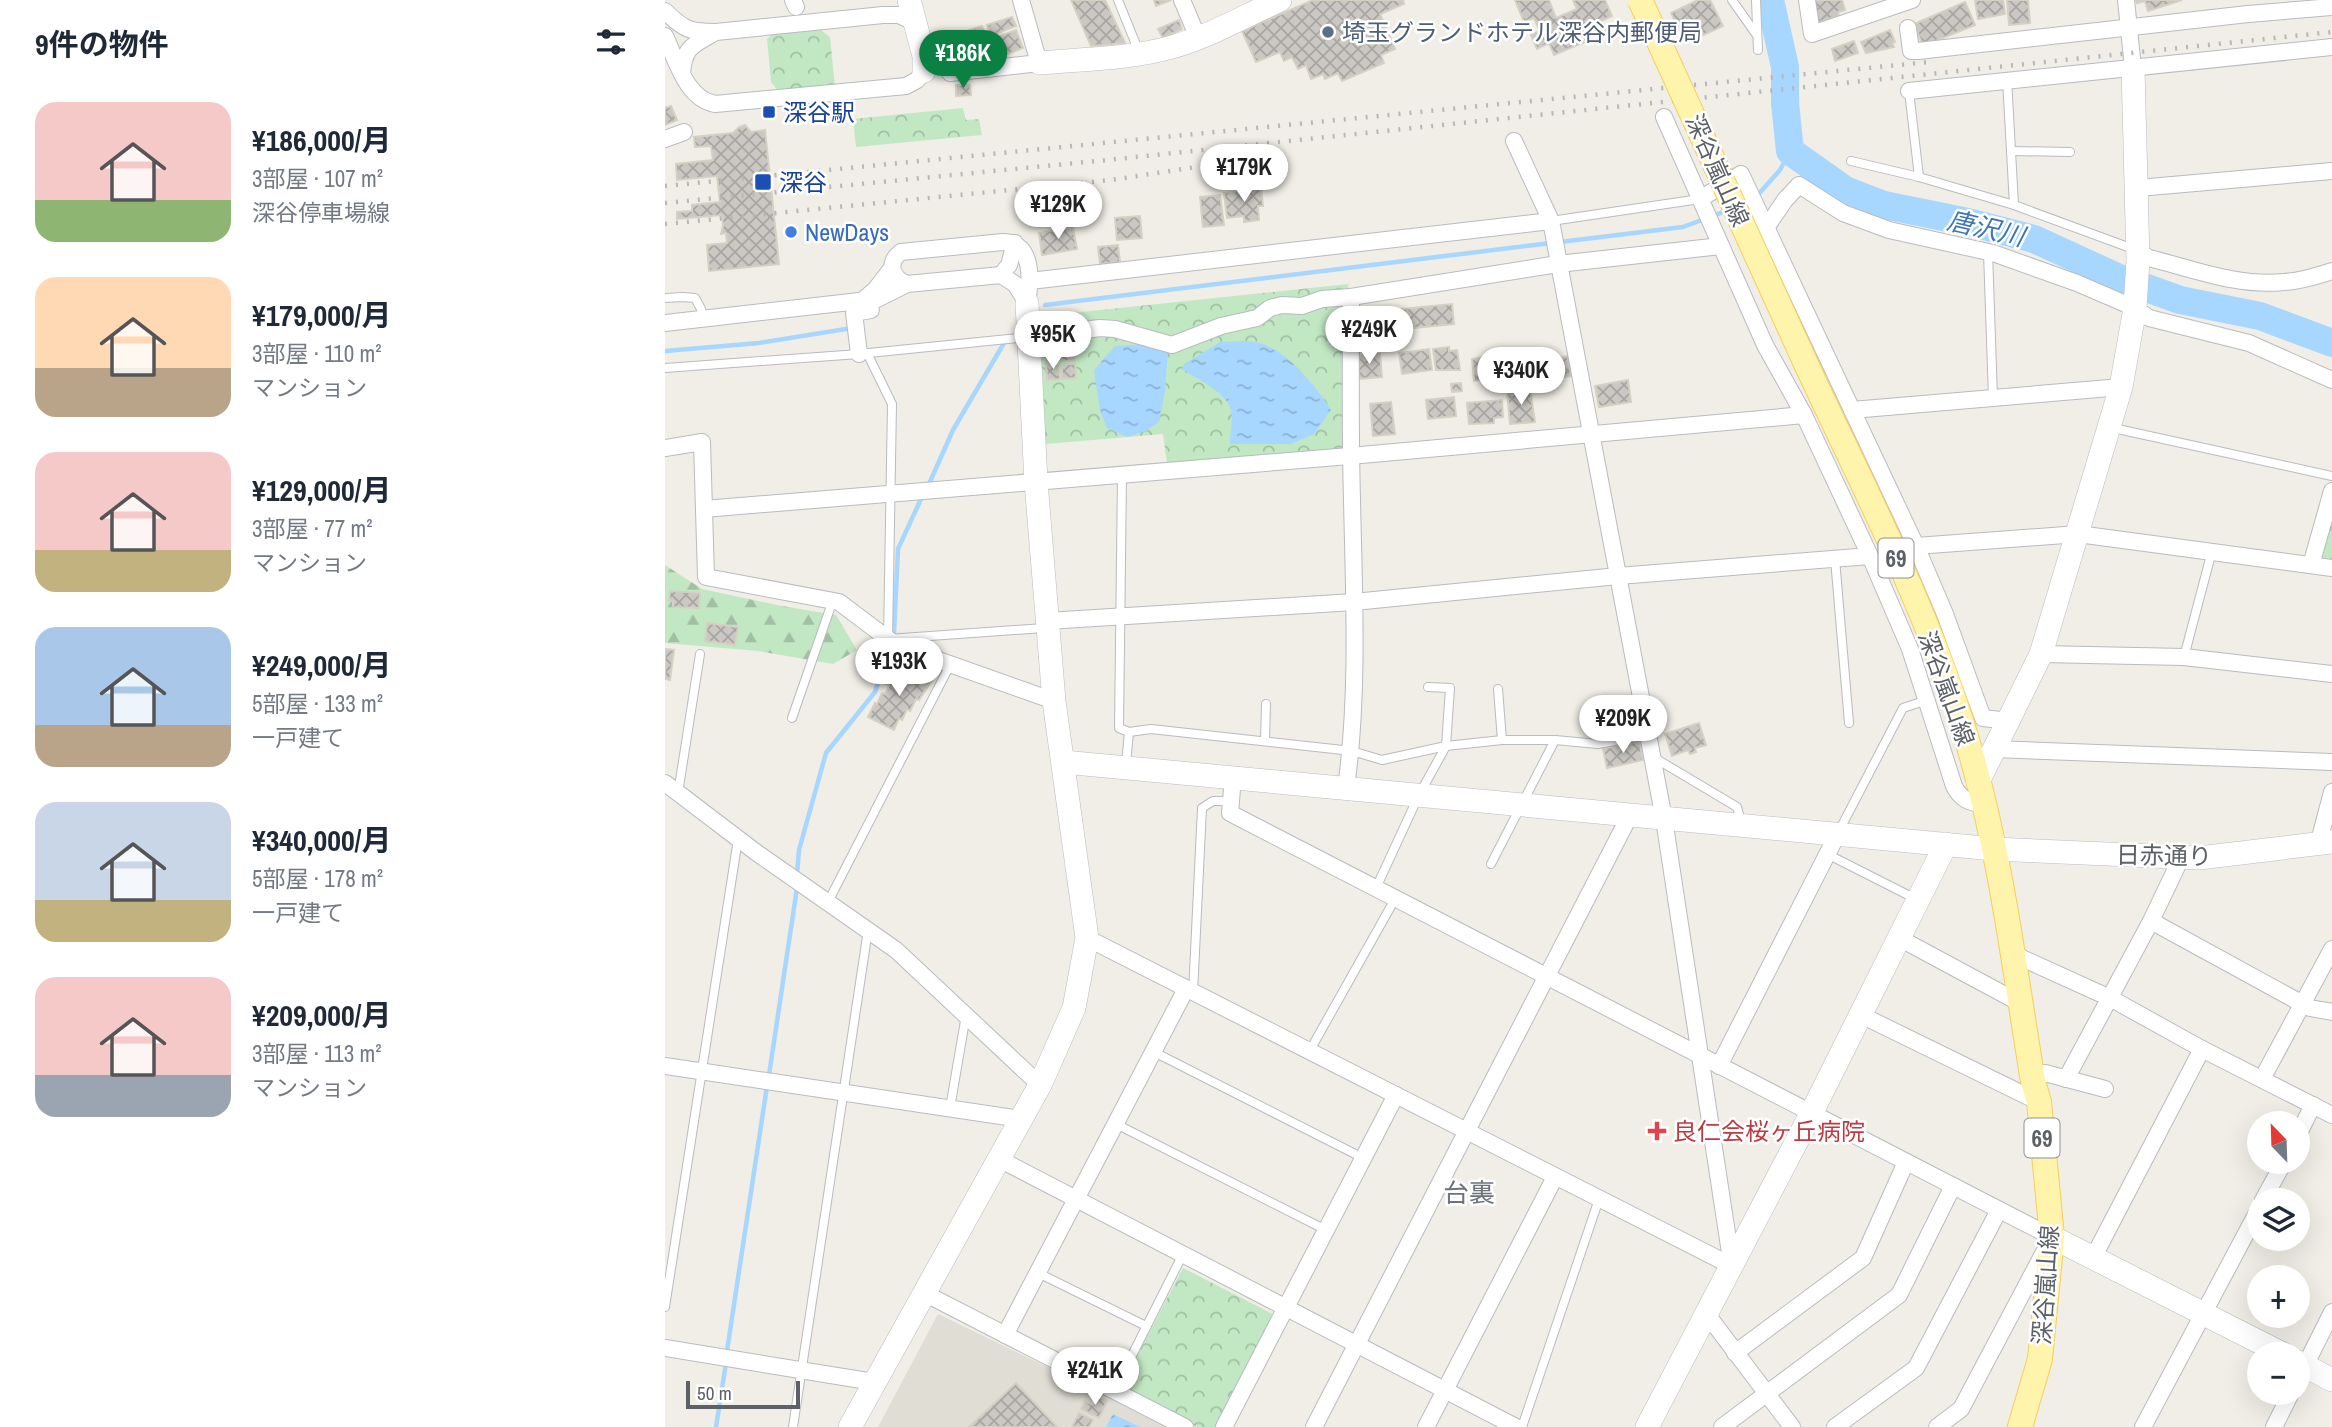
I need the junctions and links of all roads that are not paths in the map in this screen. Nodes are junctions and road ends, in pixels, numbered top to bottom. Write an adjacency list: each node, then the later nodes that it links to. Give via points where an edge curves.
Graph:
1 (895, 0): 16 (street)
2 (909, 0): 17 (street)
3 (1021, 0): 27 (street)
4 (1118, 0): 26 (lane)
5 (1182, 0): 23 (street)
6 (1280, 0): 23 (street)
7 (1640, 0): 128 (main road, 深谷嵐山線 / 69, bridge, via 1893,550 1941,664)
8 (1732, 0): 21 (lane)
9 (1756, 0): 21 (lane)
10 (1807, 0): 11 (street, via 1812,34)
11 (1912, 0)
12 (2126, 0): 19 (street)
13 (2245, 7): 14 (street); 19 (street)
14 (2332, 7)
15 (665, 12): 20 (street, via 690,31)
16 (883, 15): 17 (street); 20 (street)
17 (916, 23): 29 (street)
18 (1908, 28): 19 (street, via 1911,51)
19 (2130, 29): 28 (street)
20 (716, 32): 31 (street, via 688,51)
21 (1756, 34): 25 (lane)
22 (665, 36): 31 (street)
23 (1198, 38): 26 (street)
24 (2332, 47): 28 (street)
25 (1758, 50)
26 (1139, 53): 27 (street)
27 (1039, 63): 30 (street)
28 (2133, 68): 32 (street); 43 (street)
29 (925, 71): 31 (street, via 907,86 715,104 699,97)
30 (950, 73)
31 (682, 74)
32 (2007, 79): 33 (street); 38 (lane)
33 (1909, 91): 42 (lane)
34 (1664, 117): 44 (street)
35 (684, 132): 36 (street)
36 (665, 139)
37 (1514, 141): 46 (street)
38 (2011, 151): 39 (lane); 45 (lane)
39 (2070, 152)
40 (1851, 162): 42 (lane)
41 (2332, 171): 43 (street)
42 (1919, 177): 45 (lane)
43 (2138, 188): 52 (street)
44 (1700, 199): 46 (lane); 47 (street, via 1741,174); 50 (street)
45 (2014, 205): 52 (lane)
46 (1551, 223): 53 (street); 58 (street)
47 (1766, 228): 48 (lane); 51 (street, via 1799,185 1843,213 1889,230); 65 (street)
48 (1743, 237)
49 (1015, 243): 54 (street, via 901,252); 56 (street); 58 (street, via 1025,254)
50 (1726, 244): 53 (street); 67 (street)
51 (1988, 252): 62 (street); 72 (lane)
52 (2138, 255): 55 (street, via 2234,280 2283,283); 62 (street)
53 (1557, 264): 59 (street); 76 (street)
54 (892, 268): 57 (street); 61 (street, via 875,290)
55 (2332, 271)
56 (1001, 275): 57 (street); 58 (street)
57 (907, 284): 61 (street, via 877,299)
58 (1027, 291): 66 (street)
59 (1351, 297): 66 (street, via 1270,308 1257,318 1172,345 1100,328); 78 (street)
60 (665, 299): 63 (lane, via 695,298)
61 (858, 300): 63 (street); 68 (street, via 853,308 870,306 871,310 854,313)
62 (2135, 304): 70 (street, via 2149,318 2249,343); 71 (street)
63 (703, 319): 64 (street)
64 (665, 323)
65 (1816, 334): 67 (street); 73 (street)
66 (1030, 337): 68 (lane); 81 (street)
67 (1765, 345): 74 (street)
68 (863, 354): 69 (lane); 83 (lane, via 892,404)
69 (665, 368)
70 (2332, 380)
71 (2121, 387): 72 (street); 75 (street)
72 (1993, 398): 73 (street)
73 (1852, 410): 86 (street)
74 (1804, 415): 76 (street); 88 (street)
75 (2110, 427): 80 (lane); 85 (street)
76 (1590, 435): 78 (street); 92 (street)
77 (665, 448): 84 (street, via 702,442)
78 (1350, 456): 79 (street); 94 (street)
79 (1122, 475): 81 (street); 95 (lane)
80 (2332, 476)
81 (1036, 482): 83 (street); 96 (street)
82 (2332, 491): 90 (street)
83 (891, 494): 84 (street); 97 (lane)
84 (705, 509): 93 (street, via 706,577)
85 (2078, 534): 86 (street); 87 (street); 99 (street)
86 (1916, 546): 109 (street, via 1983,718)
87 (2212, 551): 90 (street); 100 (lane)
88 (1870, 556): 89 (street); 105 (street)
89 (1835, 559): 92 (street); 110 (lane)
90 (2311, 565): 91 (street)
91 (2332, 568)
92 (1618, 576): 94 (street); 112 (street)
93 (833, 600): 97 (street); 108 (lane)
94 (1354, 602): 95 (street); 118 (street)
95 (1121, 617): 96 (street); 111 (lane, via 1119,728)
96 (1048, 624): 97 (lane); 106 (street)
97 (888, 639): 101 (street)
98 (700, 654): 127 (lane)
99 (2041, 654): 100 (street); 109 (street)
100 (2184, 657): 102 (street)
101 (950, 664): 106 (street); 145 (lane)
102 (2332, 674)
103 (1428, 687): 116 (lane, via 1450,688)
104 (1498, 689): 113 (lane)
105 (1927, 700): 128 (street, via 1959,796 1967,802); 138 (lane, via 1903,708)
106 (1054, 701): 121 (street)
107 (1266, 704): 115 (lane)
108 (792, 718)
109 (2009, 721): 117 (street)
110 (1849, 723)
111 (1129, 732): 115 (lane, via 1150,729); 122 (lane)
112 (1649, 735): 114 (lane, via 1598,744); 119 (street)
113 (1502, 740): 114 (lane); 116 (lane)
114 (1555, 740): 131 (lane)
115 (1265, 741): 118 (lane)
116 (1445, 746): 118 (lane, via 1382,760); 129 (lane)
117 (1994, 749): 120 (street); 128 (street)
118 (1352, 751): 125 (street)
119 (1653, 757): 133 (street); 134 (lane, via 1737,807)
120 (2332, 761)
121 (1063, 762): 122 (street, 日赤通り); 149 (street)
122 (1126, 767): 123 (street, 日赤通り)
123 (1233, 778): 125 (street, 日赤通り); 130 (street)
124 (665, 783): 127 (street)
125 (1346, 788): 129 (street, 日赤通り)
126 (2332, 792): 137 (street)
127 (678, 793): 135 (street)
128 (1981, 793): 139 (main road, 深谷嵐山線 / 69)
129 (1419, 795): 131 (street, 日赤通り); 142 (lane)
130 (1231, 801): 142 (street, via 1230,813); 153 (lane, via 1213,801 1202,808)
131 (1521, 805): 132 (street, 日赤通り); 141 (lane)
132 (1630, 815): 133 (street, 日赤通り); 152 (street)
133 (1664, 819): 134 (street, 日赤通り); 163 (street)
134 (1742, 826): 138 (street, 日赤通り)
135 (738, 839): 145 (street); 166 (lane)
136 (1946, 844): 138 (street, 日赤通り); 139 (street, 日赤通り); 144 (street)
137 (2325, 844): 140 (street, 日赤通り)
138 (1832, 845): 144 (lane); 165 (street)
139 (1994, 849): 140 (street, 日赤通り); 151 (main road, 深谷嵐山線 / 69)
140 (2181, 858): 146 (street)
141 (1491, 863)
142 (1376, 888): 143 (street)
143 (1396, 898): 152 (street); 162 (lane)
144 (1918, 901): 148 (street)
145 (828, 902): 147 (street)
146 (2151, 921): 154 (street); 156 (street)
147 (868, 930): 158 (street); 171 (lane)
148 (1899, 938): 155 (street); 159 (street)
149 (1087, 939): 153 (street); 169 (street, via 1074,1008)
150 (2332, 948): 156 (street)
151 (2013, 954): 154 (street); 155 (main road, 深谷嵐山線 / 69)
152 (1548, 976): 163 (street); 181 (street)
153 (1189, 991): 161 (street); 162 (street)
154 (2110, 998): 160 (street); 167 (street)
155 (2020, 1003): 172 (main road, 深谷嵐山線 / 69)
156 (2302, 1004): 157 (street); 168 (street)
157 (2332, 1012)
158 (966, 1015): 169 (street); 175 (lane)
159 (1861, 1015): 172 (street); 177 (street)
160 (2202, 1049): 168 (street); 194 (street)
161 (1154, 1052): 180 (street); 183 (lane)
162 (1309, 1052): 173 (street)
163 (1700, 1056): 165 (street); 195 (street)
164 (665, 1066): 166 (street)
165 (1719, 1066): 177 (street)
166 (703, 1072): 171 (street); 198 (lane)
167 (2066, 1079): 170 (street); 172 (street, via 2045,1073)
168 (2262, 1079): 174 (street)
169 (1040, 1085): 179 (street)
170 (2105, 1089)
171 (842, 1092): 175 (street); 210 (lane)
172 (2036, 1092): 192 (main road, 深谷嵐山線 / 69)
173 (1396, 1095): 181 (street); 183 (street)
174 (2313, 1105): 176 (street); 178 (street)
175 (950, 1108): 179 (street)
176 (2310, 1111)
177 (1811, 1114): 184 (street); 195 (street)
178 (2332, 1115)
179 (1021, 1119): 182 (street)
180 (1116, 1124): 187 (street); 190 (lane)
181 (1466, 1131): 185 (street); 206 (street)
182 (999, 1158): 187 (street); 197 (street)
183 (1363, 1158): 190 (street)
184 (1906, 1162): 186 (street); 209 (street, via 1863,1258)
185 (1555, 1177): 188 (street); 214 (street)
186 (1953, 1186): 189 (street); 216 (street, via 1899,1295)
187 (1076, 1199): 193 (street); 196 (street)
188 (1599, 1199): 195 (street); 225 (lane)
189 (1999, 1210): 192 (street); 229 (street, via 1916,1368)
190 (1326, 1230): 199 (street)
191 (2247, 1232): 202 (street)
192 (2052, 1237): 194 (street); 230 (street, via 1961,1409); 231 (main road, 深谷嵐山線 / 69, via 2040,1359)
193 (1183, 1254): 199 (street); 203 (lane)
194 (2093, 1258): 202 (street)
195 (1732, 1266): 201 (street)
196 (1038, 1273): 203 (lane); 204 (street)
197 (924, 1293): 204 (street); 213 (street)
198 (665, 1307)
199 (1285, 1307): 206 (street); 221 (street)
200 (2332, 1311): 208 (street)
201 (1706, 1313): 209 (street); 226 (street)
202 (2204, 1314): 205 (street); 232 (street)
203 (1146, 1326): 215 (lane)
204 (1005, 1335): 215 (street)
205 (2259, 1342)
206 (1357, 1344): 214 (street); 222 (street)
207 (665, 1348): 210 (street)
208 (2310, 1352)
209 (1735, 1353): 216 (street)
210 (801, 1370): 213 (street); 218 (lane)
211 (2310, 1373): 212 (street)
212 (2332, 1380)
213 (874, 1382): 219 (street)
214 (1445, 1390): 223 (street); 224 (street)
215 (1114, 1391): 220 (street)
216 (1767, 1393): 227 (street); 228 (street)
217 (2285, 1405): 233 (street)
218 (793, 1427)
219 (850, 1427)
220 (1185, 1427)
221 (1224, 1427)
222 (1314, 1427)
223 (1426, 1427)
224 (1516, 1427)
225 (1521, 1427)
226 (1647, 1427)
227 (1722, 1427)
228 (1792, 1427)
229 (1835, 1427)
230 (1937, 1427)
231 (2020, 1427)
232 (2143, 1427)
233 (2274, 1427)

